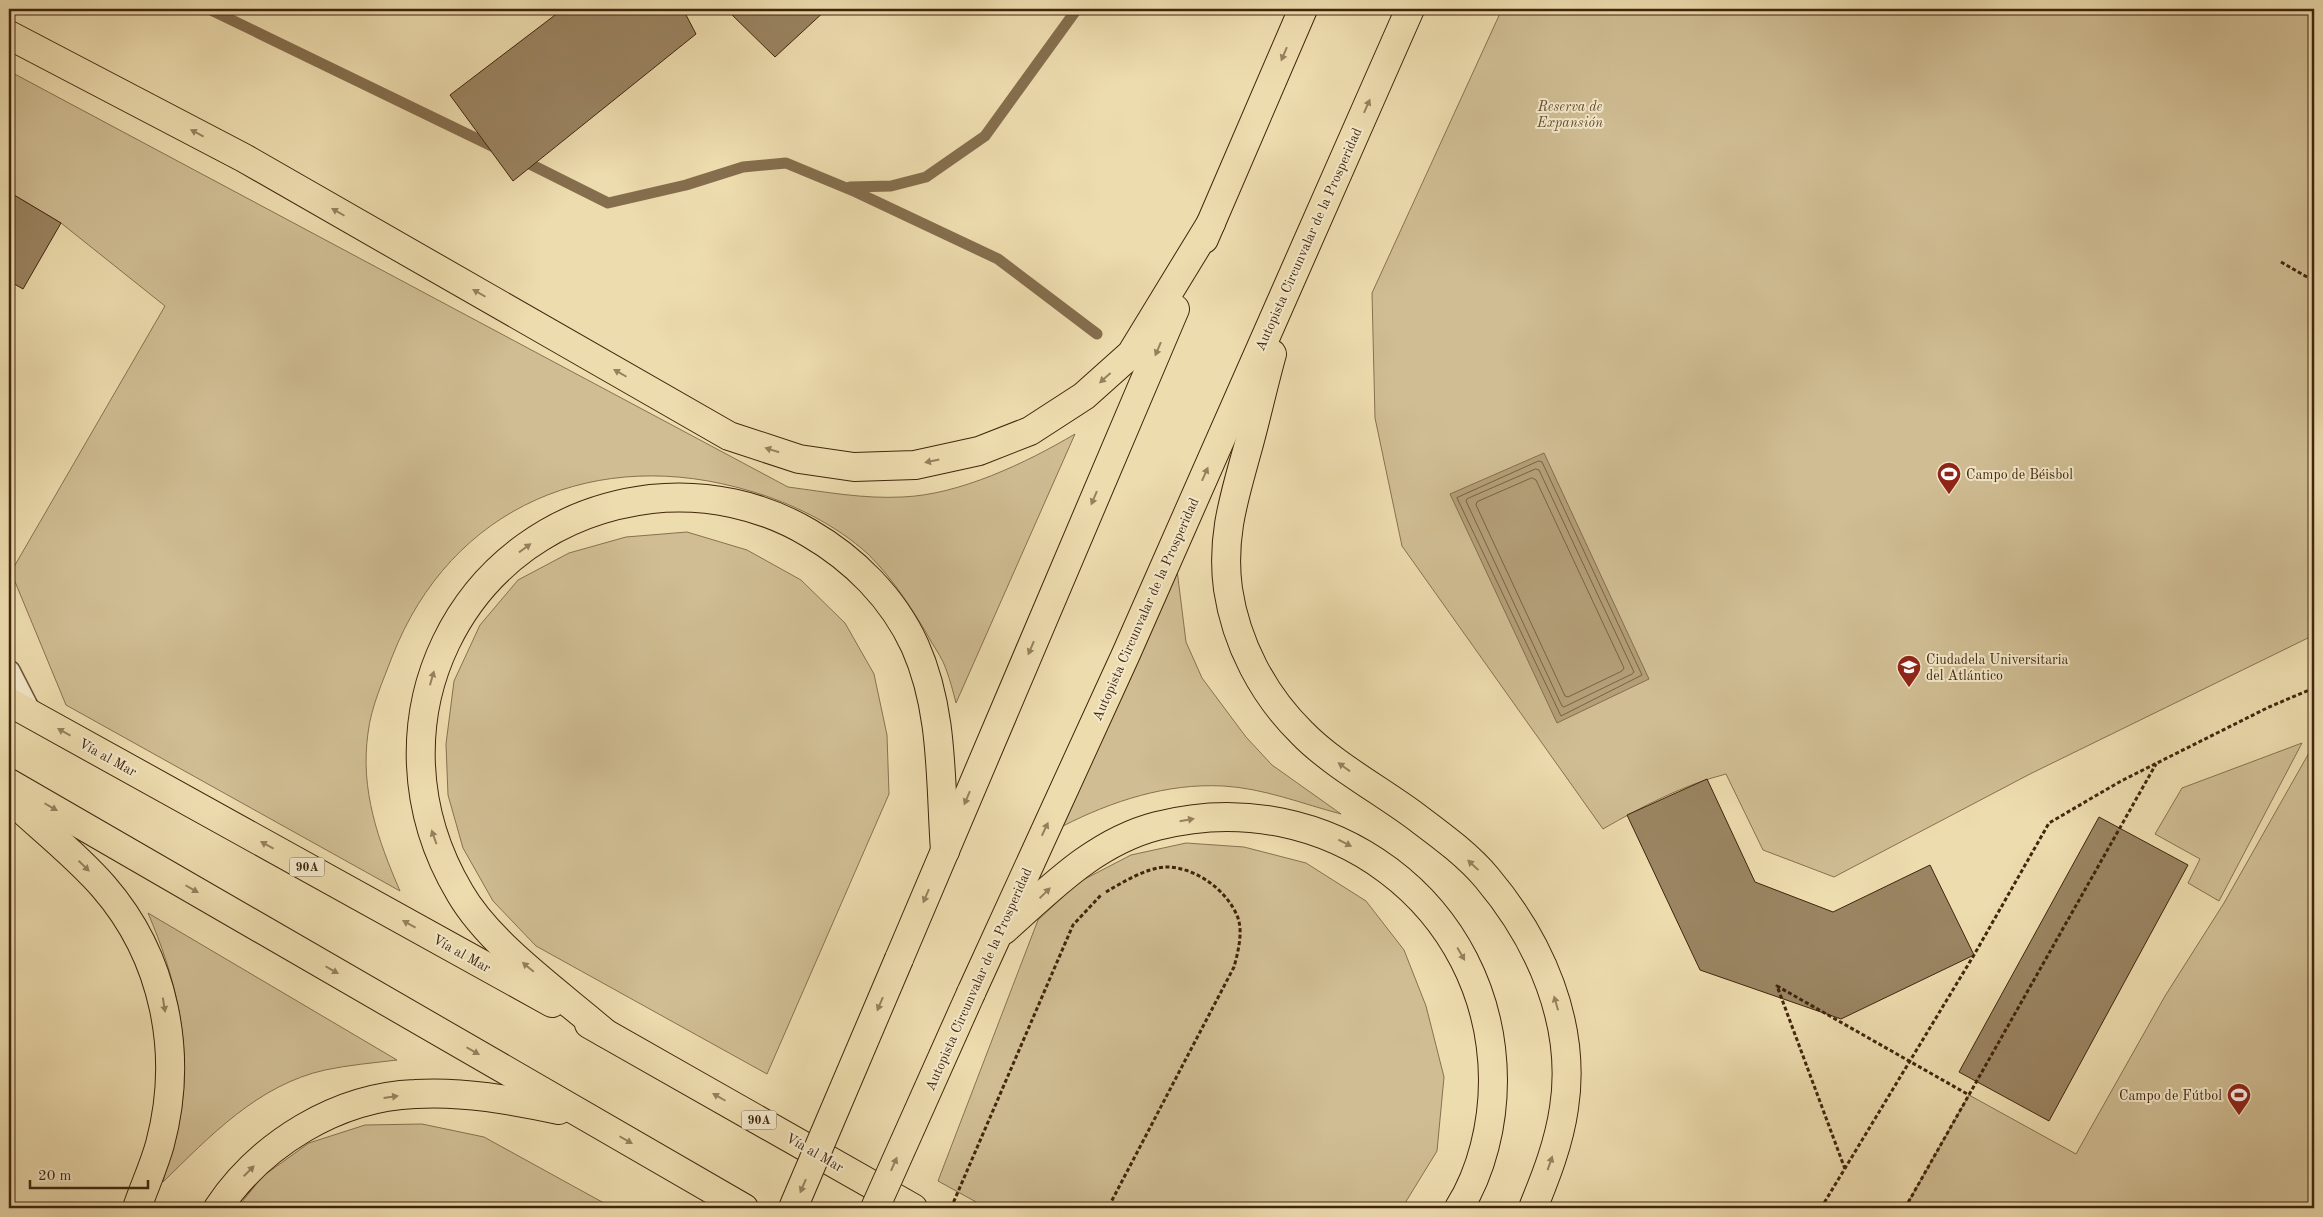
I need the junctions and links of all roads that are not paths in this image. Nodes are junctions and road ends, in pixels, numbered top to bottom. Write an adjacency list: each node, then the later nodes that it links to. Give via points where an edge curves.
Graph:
1 (1303, 9): 4 (highway, one-way to 4)
2 (1410, 9): 5 (highway, Autopista Circunvalar de la Prosperidad, one-way to 2)
3 (9, 35): 4 (highway, one-way to 3, via 1131,354 1084,396 1030,431 980,451 915,465 854,467 798,459 729,436 244,158)
4 (1211, 223): 10 (highway, one-way to 10)
5 (1291, 279): 11 (highway, Autopista Circunvalar de la Prosperidad, one-way to 5, via 1126,654); 21 (highway, one-way to 5, via 1560,1128 1566,1074 1560,1019 1552,990 1528,934 1486,877 1453,846 1302,734 1271,698 1253,667 1236,623 1227,579 1228,516)
6 (9, 672): 7 (lane)
7 (19, 708): 12 (highway, Vía al Mar / 90A, one-way to 7)
8 (9, 783): 13 (highway, one-way to 13)
9 (9, 798): 14 (highway, one-way to 14, via 104,886 145,950 162,995 168,1032 168,1093 160,1144)
10 (945, 851): 12 (highway, one-way to 10, via 504,947 481,923 445,866 432,834 424,801 420,768 421,734 435,668 466,608 505,564 538,538 599,510 666,498 699,498 733,502 765,512 826,542 877,587 914,644 926,675 940,742); 17 (highway, one-way to 17, bridge)
11 (996, 937): 18 (highway, Autopista Circunvalar de la Prosperidad, one-way to 11, bridge); 20 (highway, one-way to 20, via 1062,877 1091,856 1156,826 1228,816 1264,818 1299,825 1333,837 1365,854 1395,874 1444,927 1478,991 1488,1025 1493,1060 1493,1097 1488,1132 1478,1167)
12 (605, 1033): 19 (highway, Vía al Mar / 90A, one-way to 12)
13 (584, 1115): 15 (highway, one-way to 13, via 246,1173 295,1133 322,1118 382,1098 445,1093 525,1103); 16 (highway, one-way to 16)
14 (136, 1208)
15 (218, 1208)
16 (744, 1208)
17 (793, 1208)
18 (874, 1208)
19 (913, 1208)
20 (1459, 1208)
21 (1533, 1208)

